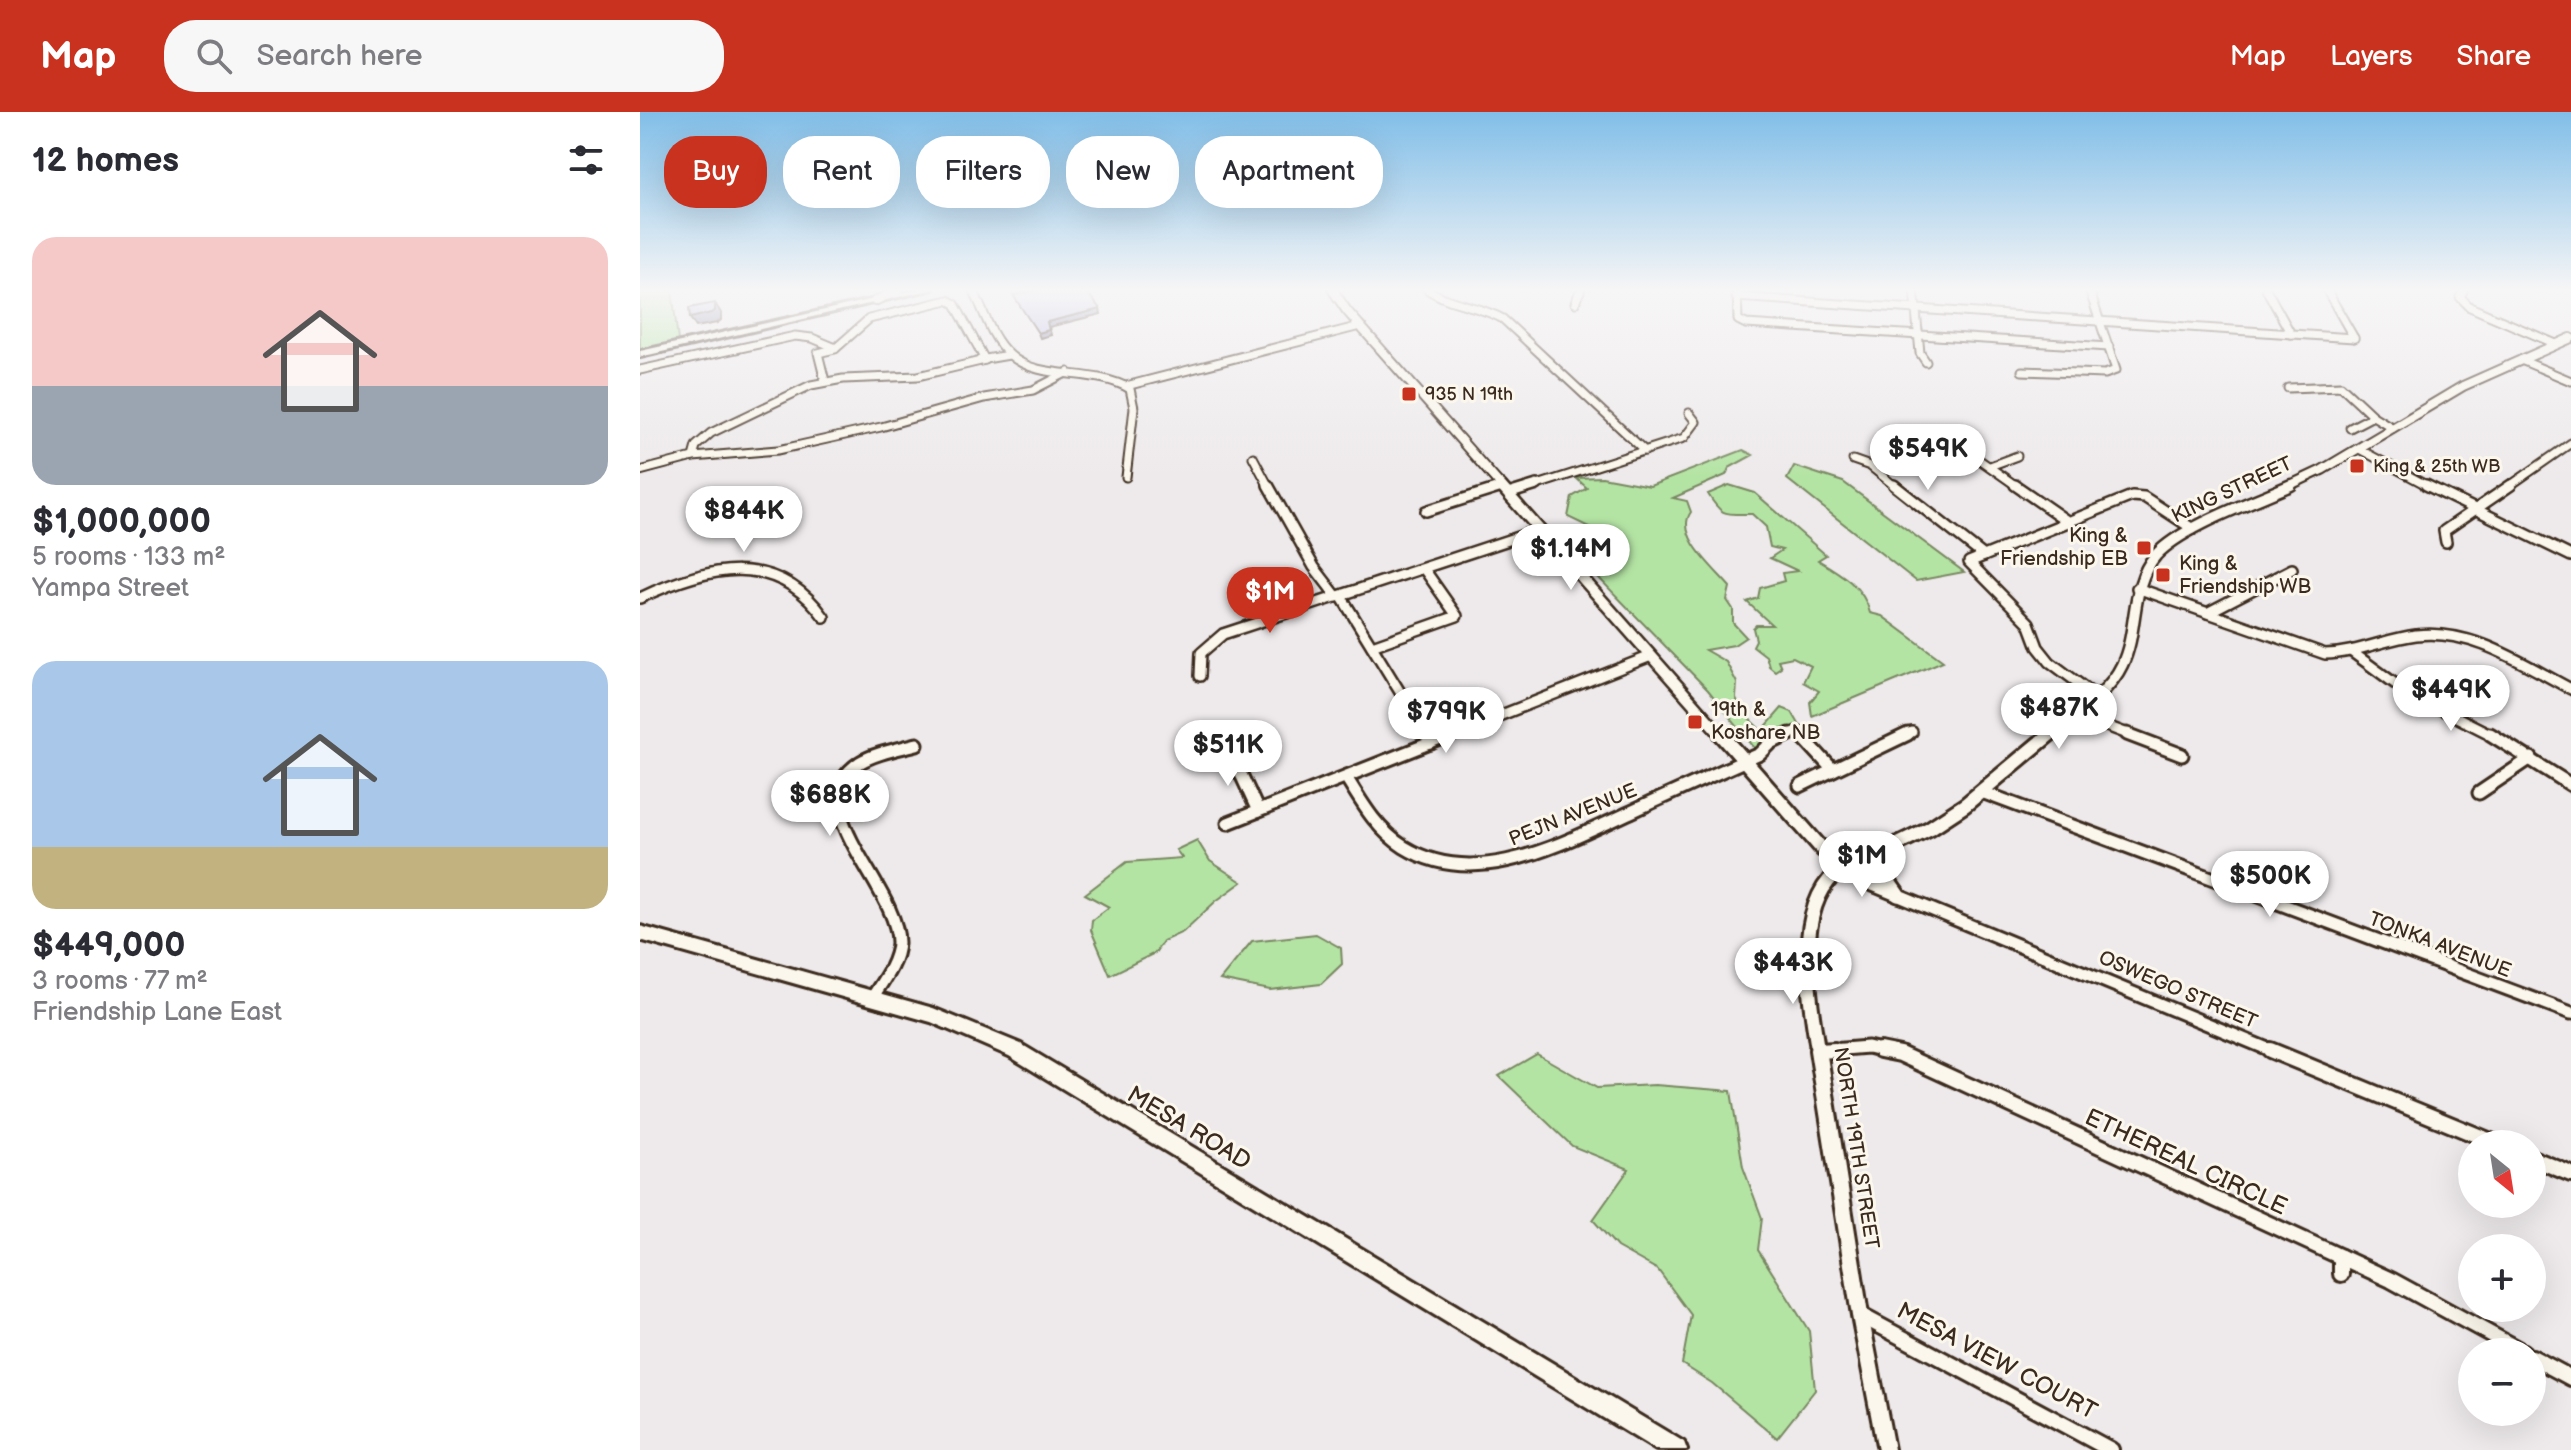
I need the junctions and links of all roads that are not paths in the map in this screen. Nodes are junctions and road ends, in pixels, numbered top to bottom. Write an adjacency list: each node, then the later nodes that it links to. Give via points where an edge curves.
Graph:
1 (725, 351): 15 (street)
2 (824, 351): 18 (street, via 818,353)
3 (980, 351): 12 (street)
4 (1007, 351): 11 (street)
5 (1261, 351): 20 (street)
6 (1382, 351): 37 (street)
7 (1537, 351): 29 (street)
8 (1920, 351): 14 (street)
9 (2110, 351): 16 (street, via 2116,370 2105,374)
10 (2540, 351): 13 (street, KING STREET)
11 (1009, 355): 12 (street); 17 (street)
12 (985, 360): 18 (street, via 898,378)
13 (2521, 360): 19 (street); 26 (street, KING STREET, via 2463,386)
14 (1926, 362)
15 (640, 370)
16 (2022, 371)
17 (1068, 372): 20 (street); 31 (street, via 1037,388 881,427 778,450)
18 (825, 381): 31 (street, via 711,433 696,446)
19 (2571, 381)
20 (1126, 386): 36 (street, via 1134,408)
21 (2288, 388): 23 (street, via 2341,386)
22 (1689, 413): 29 (street, via 1696,422 1689,435)
23 (2373, 416): 25 (street); 26 (street)
24 (1944, 428): 34 (street, via 1950,439)
25 (2350, 428)
26 (2393, 428): 28 (street, KING STREET)
27 (2571, 443): 38 (street)
28 (2359, 449): 38 (street); 41 (street, KING STREET)
29 (1645, 451): 37 (street)
30 (2017, 456): 34 (street)
31 (693, 457): 35 (street)
32 (1253, 457): 49 (street, via 1314,567)
33 (1853, 460): 44 (street, via 1870,466)
34 (1990, 466): 40 (street)
35 (640, 471)
36 (1126, 477)
37 (1505, 490): 39 (street); 42 (street)
38 (2474, 510): 43 (street, via 2444,531); 45 (street)
39 (1426, 511)
40 (2067, 521): 41 (street, via 2138,495); 44 (street)
41 (2193, 529): 48 (street, KING STREET, via 2162,548)
42 (1539, 530): 46 (street); 55 (street)
43 (2446, 542)
44 (1984, 556): 58 (street, via 1969,562 2029,623 2050,662)
45 (2571, 556)
46 (1424, 569): 49 (street); 53 (street, via 1457,616)
47 (2292, 569): 51 (street)
48 (2137, 588): 51 (street); 58 (street, KING STREET, via 2131,648)
49 (1339, 597): 53 (street); 56 (street, via 1223,634 1201,653)
50 (640, 598): 52 (street, via 708,573 761,571 788,580)
51 (2207, 613): 54 (street, via 2314,651)
52 (824, 617)
53 (1372, 646): 61 (street)
54 (2352, 652): 57 (street, via 2412,636 2447,635 2496,651); 65 (street, via 2405,691)
55 (1651, 656): 61 (street); 66 (street)
56 (1200, 676)
57 (2571, 689)
58 (2097, 697): 59 (street, KING STREET)
59 (2075, 714): 63 (street); 71 (street, KING STREET)
60 (1912, 732): 67 (street)
61 (1431, 743): 68 (street)
62 (917, 744): 79 (street, via 859,763 835,792 841,821 897,920 896,956)
63 (2182, 755)
64 (1239, 757): 73 (street, via 1239,770)
65 (2531, 758): 69 (street); 72 (street)
66 (1745, 760): 67 (street, PEJN AVENUE, via 1797,731); 68 (street, PEJN AVENUE, via 1543,851 1494,863 1444,861 1391,838); 76 (street)
67 (1833, 770): 70 (street)
68 (1346, 777): 73 (street)
69 (2571, 785)
70 (1800, 786)
71 (1982, 792): 75 (street, KING STREET, via 1951,816); 80 (street, TONKA AVENUE)
72 (2479, 793)
73 (1258, 811): 74 (street)
74 (1228, 823)
75 (1892, 846): 76 (street, KING STREET); 77 (street, via 1884,875)
76 (1844, 869): 77 (street, OSWEGO STREET); 81 (street, NORTH 19TH STREET, via 1820,890 1811,916 1809,976)
77 (1898, 895): 82 (street, OSWEGO STREET)
78 (640, 933): 79 (main road, MESA ROAD)
79 (872, 998): 91 (main road, MESA ROAD, via 933,1015 1015,1050)
80 (2571, 1013)
81 (1819, 1051): 85 (street, ETHEREAL CIRCLE, via 1868,1047 1900,1054); 87 (street, NORTH 19TH STREET)
82 (2464, 1130)
83 (2546, 1164): 84 (street)
84 (2571, 1174)
85 (2341, 1257): 86 (street); 88 (street, ETHEREAL CIRCLE)
86 (2341, 1274)
87 (1860, 1315): 92 (street, NORTH 19TH STREET); 93 (street, MESA VIEW COURT)
88 (2497, 1338)
89 (2546, 1365): 90 (street)
90 (2571, 1378)
91 (1676, 1450)
92 (1886, 1450)
93 (2111, 1450)

